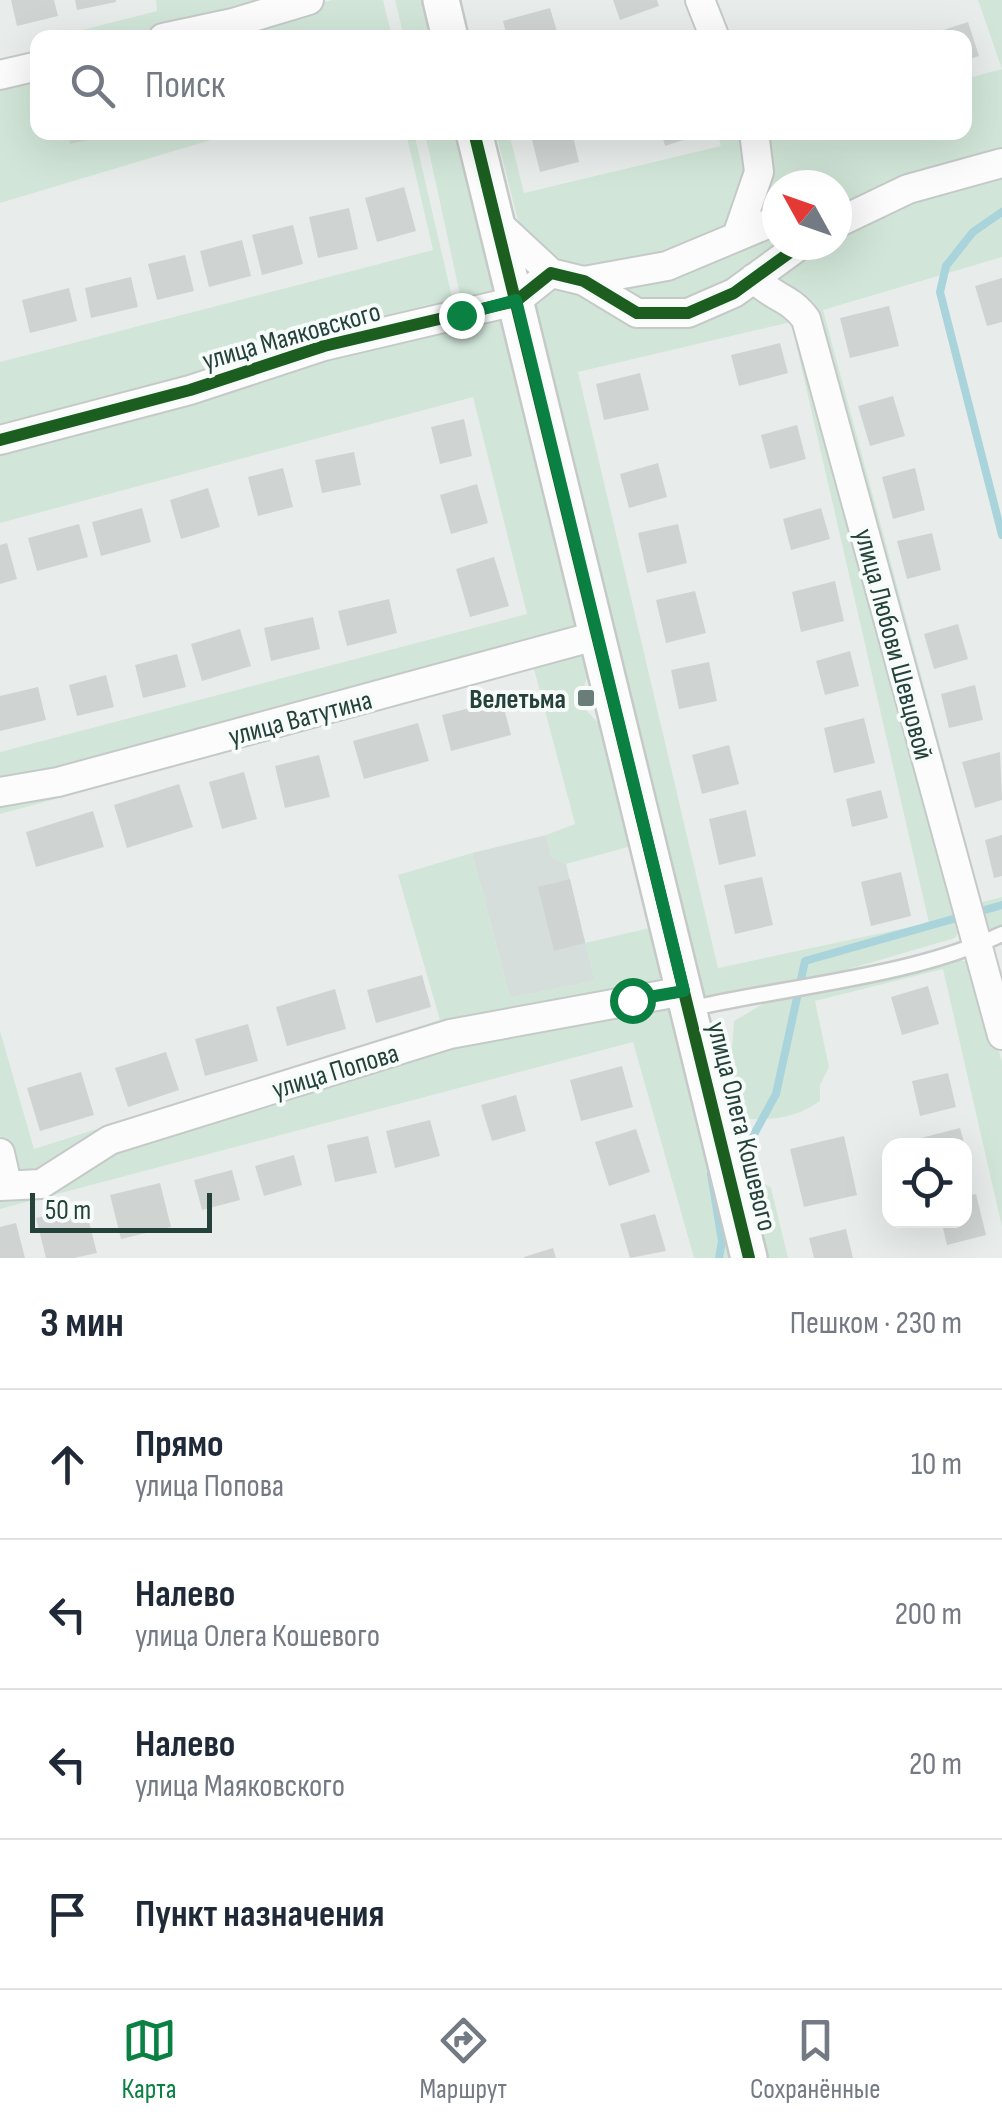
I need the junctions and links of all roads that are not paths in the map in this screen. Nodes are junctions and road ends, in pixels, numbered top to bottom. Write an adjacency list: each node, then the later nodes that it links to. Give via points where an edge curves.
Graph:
1 (253, 0): 5 (lane)
2 (309, 0): 5 (street)
3 (441, 0): 7 (street)
4 (700, 0): 8 (street)
5 (233, 23): 6 (street)
6 (200, 30)
7 (448, 30)
8 (712, 30)
9 (30, 68): 10 (street)
10 (0, 75)
11 (476, 140): 17 (street, улица Олега Кошевого)
12 (755, 140): 19 (street, via 760,172)
13 (1002, 163): 14 (street)
14 (879, 202): 15 (street); 16 (street)
15 (852, 207)
16 (852, 216)
17 (496, 222): 21 (street); 24 (street, улица Олега Кошевого)
18 (762, 226): 19 (street)
19 (737, 236): 23 (street, via 667,266)
20 (779, 260): 22 (street)
21 (551, 273): 23 (street); 24 (street, улица Маяковского)
22 (754, 278): 23 (street, via 688,314 638,313); 28 (street, улица Любови Шевцовой, via 770,295 793,302 806,320)
23 (584, 281)
24 (516, 300): 25 (street, улица Маяковского, via 324,346); 26 (street, улица Олега Кошевого)
25 (0, 440)
26 (599, 635): 27 (street, улица Ватутина, via 58,782); 29 (street, улица Олега Кошевого)
27 (0, 792)
28 (990, 940): 29 (lane, via 850,978); 30 (street, улица Любови Шевцовой)
29 (686, 1000): 32 (street, улица Попова, via 450,1034 110,1140 42,1184); 33 (street, улица Олега Кошевого)
30 (1002, 1036)
31 (0, 1153): 32 (street)
32 (4, 1185)
33 (749, 1258)

